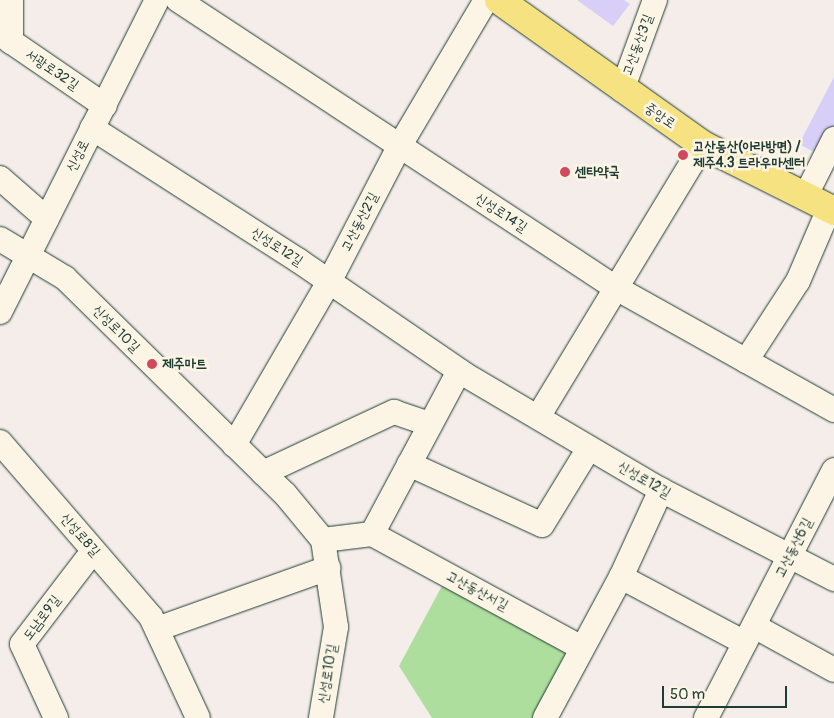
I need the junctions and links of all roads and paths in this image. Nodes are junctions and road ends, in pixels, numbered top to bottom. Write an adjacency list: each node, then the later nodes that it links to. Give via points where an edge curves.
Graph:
1 (11, 0): 7 (street)
2 (157, 0): 9 (street, 신성로)
3 (178, 0): 13 (street, 신성로14길)
4 (486, 0): 13 (street, 고산동산2길)
5 (499, 0): 8 (main road, 중앙로)
6 (655, 0): 8 (street, 고산동산3길)
7 (6, 38): 9 (street, 서광로32길)
8 (622, 90): 12 (main road, 중앙로)
9 (105, 106): 10 (street, 신성로)
10 (92, 128): 17 (street, 신성로); 20 (street, 신성로12길)
11 (834, 139): 15 (street)
12 (703, 145): 15 (main road, 중앙로); 21 (street)
13 (399, 147): 20 (street, 고산동산2길); 21 (street, 신성로14길)
14 (0, 178): 17 (street)
15 (805, 196): 16 (main road, 중앙로)
16 (832, 210): 23 (street, via 798,281)
17 (46, 219): 19 (street, 신성로)
18 (0, 239): 19 (street, 신성로10길)
19 (29, 255): 22 (street, 신성로); 29 (street, 신성로10길, via 66,278)
20 (329, 282): 24 (street, 신성로12길); 29 (street, 고산동산2길)
21 (616, 288): 23 (street, 신성로14길); 26 (street)
22 (0, 312)
23 (746, 361): 25 (street, 신성로14길)
24 (459, 370): 26 (street, 신성로12길); 27 (street)
25 (834, 410)
26 (538, 417): 30 (street, 신성로12길)
27 (428, 424): 31 (street); 33 (street, via 394,412)
28 (0, 442): 37 (street, 신성로8길)
29 (234, 445): 33 (street, 신성로10길)
30 (589, 448): 31 (street, via 542,525); 34 (street, 신성로12길)
31 (409, 464): 35 (street)
32 (834, 470): 38 (street, 고산동산6길)
33 (263, 473): 36 (street, 신성로10길)
34 (660, 490): 38 (street, 신성로12길); 40 (street)
35 (372, 534): 36 (street); 44 (street, 고산동산서길)
36 (323, 540): 39 (street, 신성로10길)
37 (93, 551): 42 (street, 신성로8길, via 151,617); 46 (street, 도남로9길, via 22,644)
38 (790, 556): 41 (street, 신성로12길); 43 (street, 고산동산6길)
39 (328, 568): 42 (street); 48 (street, 신성로10길, via 336,627)
40 (621, 577): 43 (street); 44 (street)
41 (834, 579)
42 (157, 629): 47 (street, 신성로8길)
43 (749, 634): 45 (street); 50 (street, 고산동산6길)
44 (582, 648): 49 (street)
45 (834, 670)
46 (56, 718)
47 (198, 718)
48 (321, 718)
49 (545, 718)
50 (706, 718)

